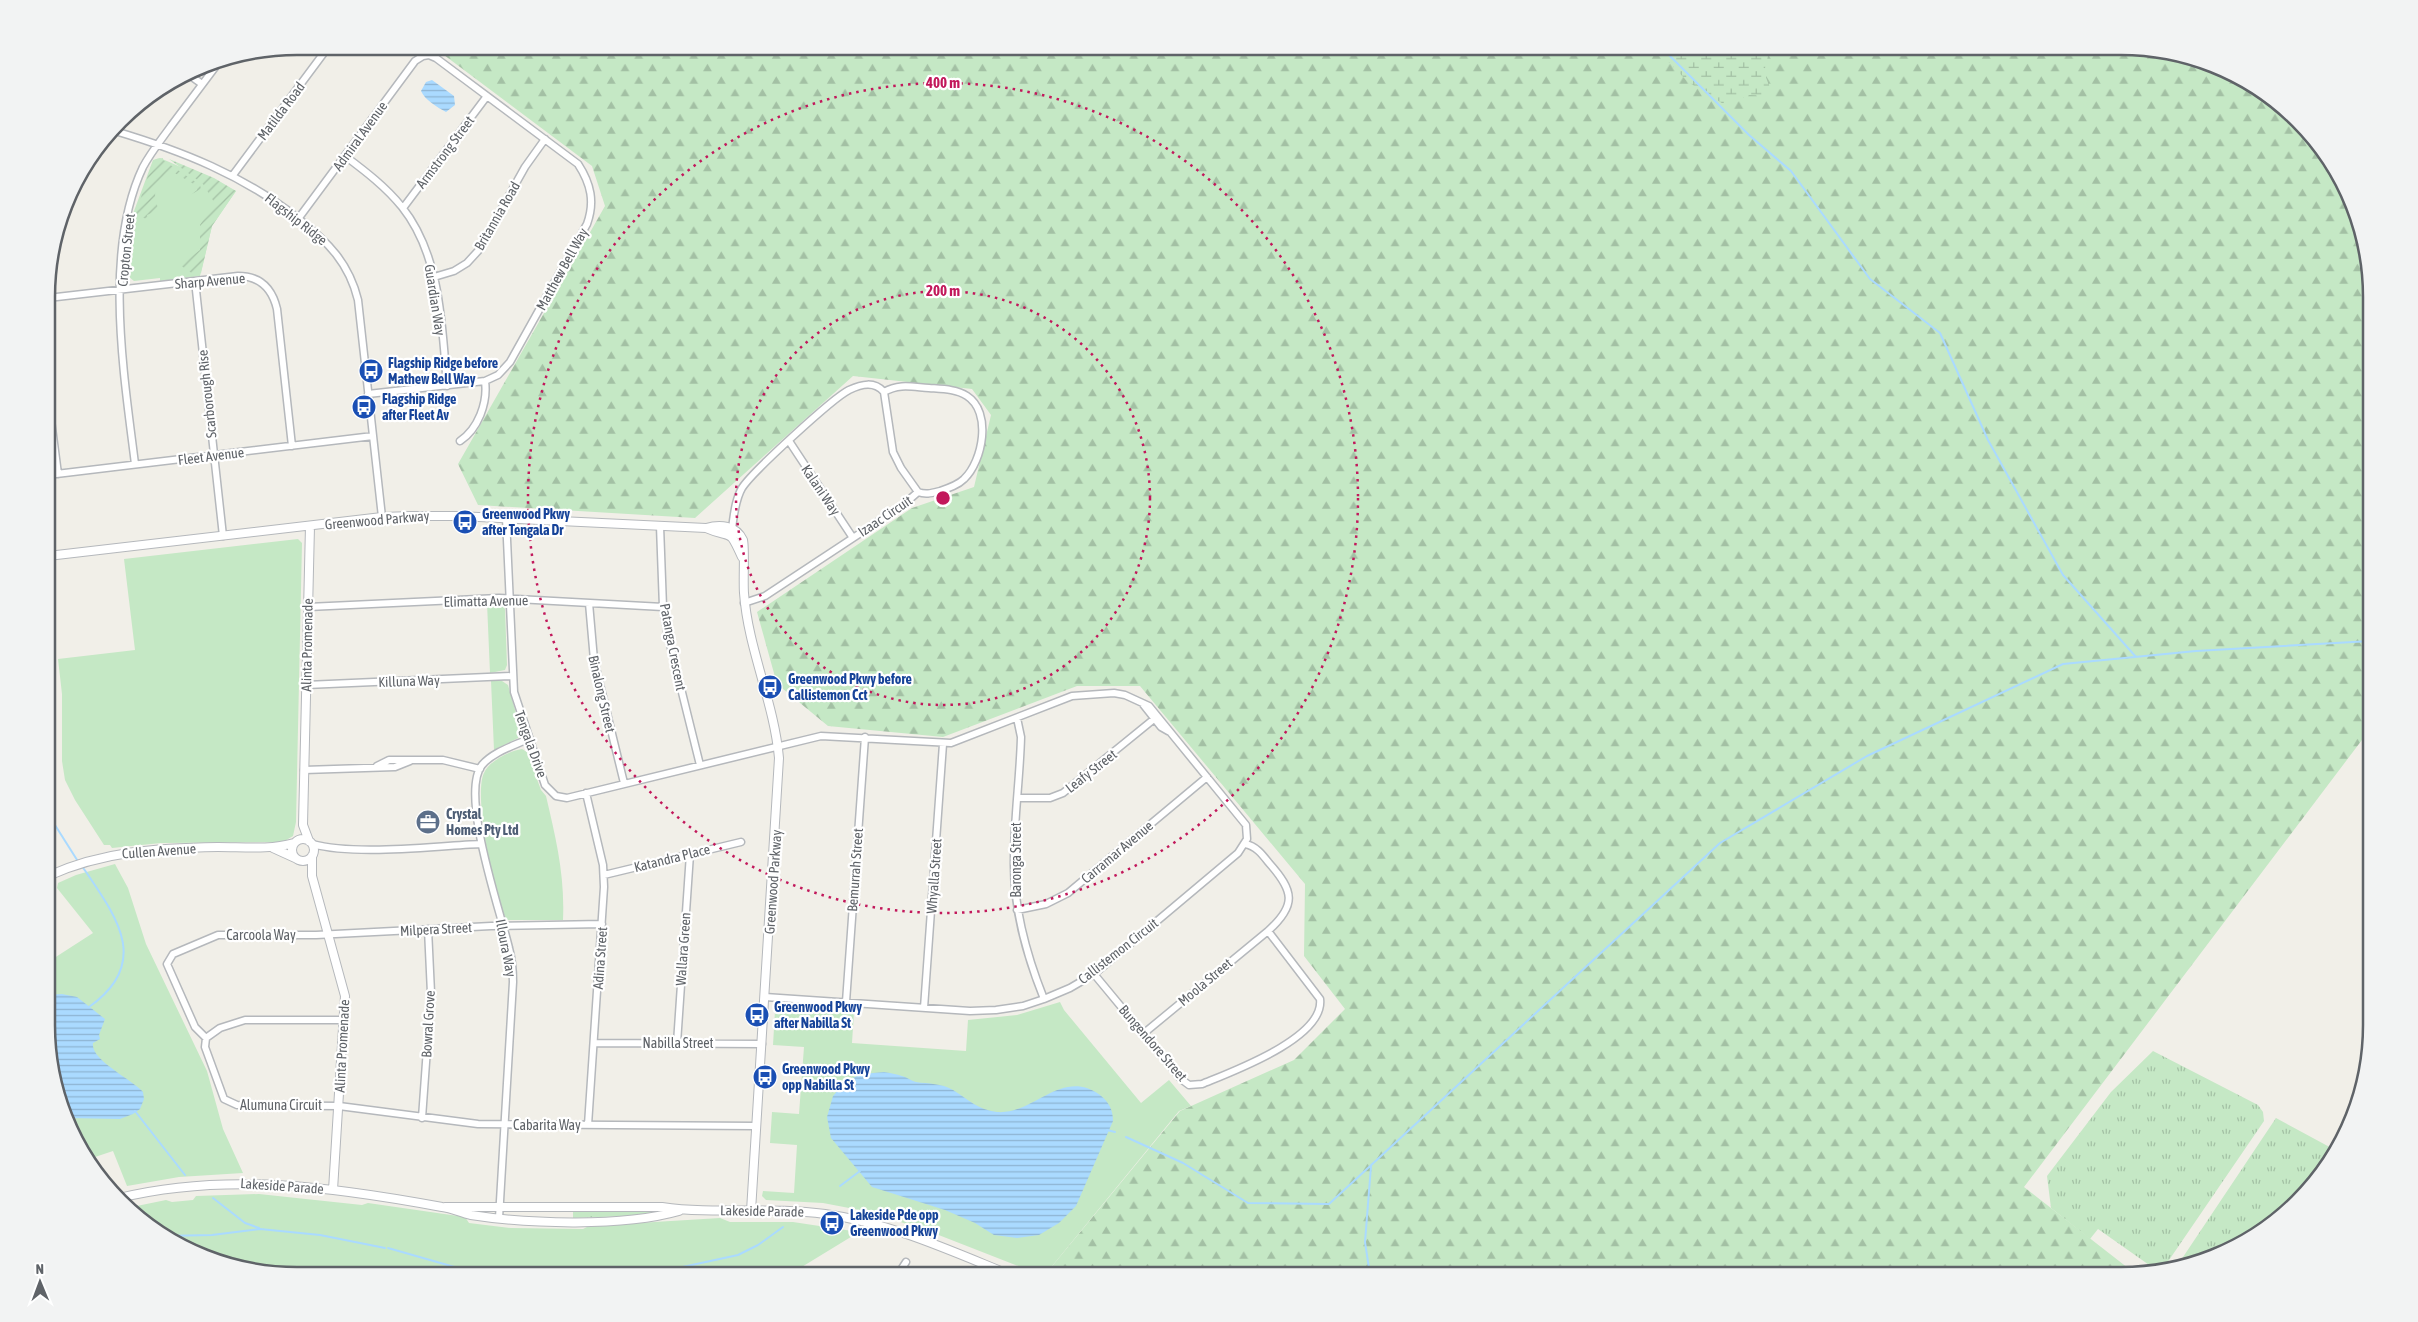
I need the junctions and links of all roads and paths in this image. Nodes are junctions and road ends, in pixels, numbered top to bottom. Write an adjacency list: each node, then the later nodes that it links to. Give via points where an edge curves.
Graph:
1 (322, 55): 11 (street, Matilda Road)
2 (423, 56): 6 (street, Matthew Bell Way, via 433,56); 10 (street, Admiral Avenue, via 415,61)
3 (213, 70): 5 (street, Cropton Street)
4 (194, 78): 5 (street)
5 (202, 84): 9 (street, Cropton Street)
6 (487, 96): 8 (street, Matthew Bell Way); 12 (street, Armstrong Street)
7 (120, 133): 9 (street, Flagship Ridge)
8 (545, 139): 14 (street, Britannia Road, via 478,251 454,271); 18 (street, Matthew Bell Way, via 583,172 591,192 591,214 510,362 498,375)
9 (158, 144): 11 (street, Flagship Ridge); 16 (street, Cropton Street, via 140,174 129,211 122,254)
10 (345, 156): 12 (street, Guardian Way, via 380,184); 13 (street, Admiral Avenue)
11 (233, 175): 13 (street, Flagship Ridge)
12 (403, 208): 14 (street, Guardian Way, via 421,239)
13 (298, 219): 21 (street, Flagship Ridge, via 331,247 351,277 358,300)
14 (434, 277): 19 (street, Guardian Way)
15 (195, 281): 16 (street, Sharp Avenue); 25 (street, Sharp Avenue, via 247,276 262,282 273,295); 27 (street, Scarborough Rise)
16 (121, 290): 17 (street, Sharp Avenue); 28 (street, Cropton Street, via 122,343)
17 (55, 297)
18 (485, 381): 19 (street, Matthew Bell Way); 23 (street, via 485,404 467,436)
19 (447, 386): 21 (street, Matthew Bell Way)
20 (884, 392): 24 (street, Izaac Circuit, via 869,384 849,390); 31 (street, via 893,452); 31 (street, Izaac Circuit, via 898,386 957,391 971,399 981,414 982,436 967,476 957,484 933,493)
21 (368, 394): 22 (street, Flagship Ridge)
22 (373, 436): 25 (street, Fleet Avenue); 32 (street, Flagship Ridge)
23 (460, 441)
24 (789, 442): 37 (street, Izaac Circuit, via 742,488); 39 (street, Kalani Way)
25 (292, 446): 27 (street, Fleet Avenue)
26 (55, 451): 30 (street)
27 (214, 455): 28 (street, Fleet Avenue); 38 (street, Scarborough Rise)
28 (136, 464): 30 (street, Fleet Avenue)
29 (55, 474): 30 (street, Fleet Avenue)
30 (58, 474)
31 (918, 492): 39 (street, Izaac Circuit)
32 (382, 517): 33 (street, Greenwood Parkway); 34 (street, Greenwood Parkway)
33 (506, 518): 35 (street, Greenwood Parkway); 42 (street, Tengala Drive)
34 (310, 526): 38 (street, Greenwood Parkway); 45 (street, Alinta Promenade)
35 (660, 526): 36 (street, Greenwood Parkway); 46 (street, Patanga Crescent)
36 (706, 528): 37 (street, Greenwood Parkway); 41 (street, Greenwood Parkway, via 732,536)
37 (732, 528): 41 (street, Greenwood Parkway, via 742,540)
38 (223, 536): 40 (street, Greenwood Parkway)
39 (853, 538): 44 (street, Izaac Circuit, via 765,596)
40 (55, 555)
41 (742, 557): 44 (street, Greenwood Parkway)
42 (509, 599): 43 (street, Elimatta Avenue); 45 (street, Elimatta Avenue); 47 (street, Tengala Drive)
43 (589, 603): 46 (street, Elimatta Avenue); 61 (street, Binalong Street, via 594,660)
44 (744, 603): 56 (street, Greenwood Parkway)
45 (308, 607): 48 (street, Alinta Promenade)
46 (663, 607): 57 (street, Patanga Crescent)
47 (512, 676): 48 (street, Killuna Way); 54 (street, Tengala Drive, via 516,702)
48 (306, 685): 59 (street, Alinta Promenade)
49 (1142, 703): 50 (street, via 1125,695 1082,694); 51 (street); 52 (street, via 1149,706)
50 (1017, 718): 55 (street, via 962,740); 63 (street, Baronga Street, via 1022,737)
51 (1154, 719): 52 (street); 63 (street, Leafy Street, via 1063,793 1050,798)
52 (1168, 731): 60 (street)
53 (865, 738): 55 (street); 56 (street, via 821,736); 87 (street, Bemurrah Street)
54 (528, 739): 58 (street, via 496,754); 62 (street, Tengala Drive, via 551,793 567,798)
55 (943, 744): 88 (street, Whyalla Street)
56 (778, 746): 57 (street, Tengala Drive); 85 (street, Greenwood Parkway, via 780,781)
57 (700, 765): 61 (street, Tengala Drive)
58 (480, 769): 59 (street, via 451,760 389,760 376,767); 68 (street, Illoura Way, via 476,794)
59 (304, 770): 64 (street, Alinta Promenade)
60 (1207, 777): 69 (street, via 1244,821); 78 (street, Carramar Avenue, via 1068,893 1046,904)
61 (624, 783): 62 (street, Tengala Drive)
62 (586, 793): 76 (street, Adina Street)
63 (1018, 798): 78 (street, Baronga Street, via 1014,860)
64 (303, 825): 65 (street, Alinta Promenade); 66 (street, Alinta Promenade)
65 (296, 842): 66 (street, via 303,839); 70 (street, Cullen Avenue); 74 (street, via 292,849)
66 (310, 842): 71 (street); 73 (street)
67 (741, 842): 72 (street, Katandra Place)
68 (481, 844): 71 (street); 80 (street, Illoura Way)
69 (1245, 844): 82 (street, via 1262,854 1289,891 1286,912); 84 (street, Callistemon Circuit)
70 (273, 848): 74 (street, Cullen Avenue); 75 (street, Cullen Avenue, via 161,849 121,853)
71 (328, 848): 73 (street)
72 (690, 854): 76 (street, Katandra Place); 93 (street, Wallara Green)
73 (313, 855): 74 (street, via 304,861); 77 (street, Alinta Promenade)
74 (296, 859): 77 (street, Alinta Promenade)
75 (55, 873)
76 (604, 875): 79 (street, Adina Street)
77 (312, 876): 83 (street, Alinta Promenade)
78 (1017, 910): 86 (street, Baronga Street, via 1029,960)
79 (602, 924): 80 (street, Milpera Street); 92 (street, Adina Street)
80 (503, 926): 81 (street, Milpera Street); 97 (street, Illoura Way, via 514,982)
81 (428, 929): 83 (street, Milpera Street); 96 (street, Bowral Grove, via 430,998)
82 (1268, 930): 90 (street, Moola Street); 90 (street, Bungendore Street, via 1320,999 1316,1017 1290,1042 1198,1086 1189,1085 1181,1079)
83 (329, 934): 89 (street, Alinta Promenade, via 344,988); 91 (street, Carcoola Way, via 218,935 173,954 167,964 169,971 195,1027)
84 (1094, 974): 86 (street, Callistemon Circuit); 90 (street, Bungendore Street)
85 (765, 997): 87 (street, Callistemon Circuit); 94 (street, Greenwood Parkway)
86 (1044, 999): 88 (street, Callistemon Circuit, via 996,1010)
87 (846, 1002): 88 (street, Callistemon Circuit)
88 (924, 1008)
89 (345, 1020): 91 (street, via 245,1020 220,1028); 95 (street, Alinta Promenade)
90 (1143, 1034)
91 (206, 1038): 95 (street, Alumuna Circuit, via 207,1052 222,1095 229,1103)
92 (594, 1043): 93 (street, Nabilla Street); 98 (street, Adina Street)
93 (677, 1043): 94 (street, Nabilla Street)
94 (762, 1044): 99 (street, Greenwood Parkway)
95 (338, 1106): 96 (street, Cabarita Way); 100 (street, Alinta Promenade)
96 (422, 1118): 97 (street, Cabarita Way)
97 (504, 1125): 98 (street, Cabarita Way); 103 (street, Illoura Way)
98 (588, 1125): 99 (street, Cabarita Way)
99 (756, 1126): 105 (street, Greenwood Parkway)
100 (333, 1190): 101 (street, Lakeside Parade, via 268,1183 222,1183); 102 (street, Lakeside Parade)
101 (126, 1196)
102 (444, 1207): 103 (street, Lakeside Parade); 106 (street, Lakeside Parade)
103 (500, 1207): 104 (street, Lakeside Parade, via 662,1207); 106 (street, Illoura Way)
104 (682, 1210): 105 (street, Lakeside Parade); 106 (street, Lakeside Parade, via 652,1217 603,1221)
105 (751, 1210): 109 (street, Lakeside Parade, via 812,1213 862,1221 910,1235)
106 (499, 1218)
107 (906, 1262): 108 (street)
108 (903, 1267)
109 (990, 1267)

